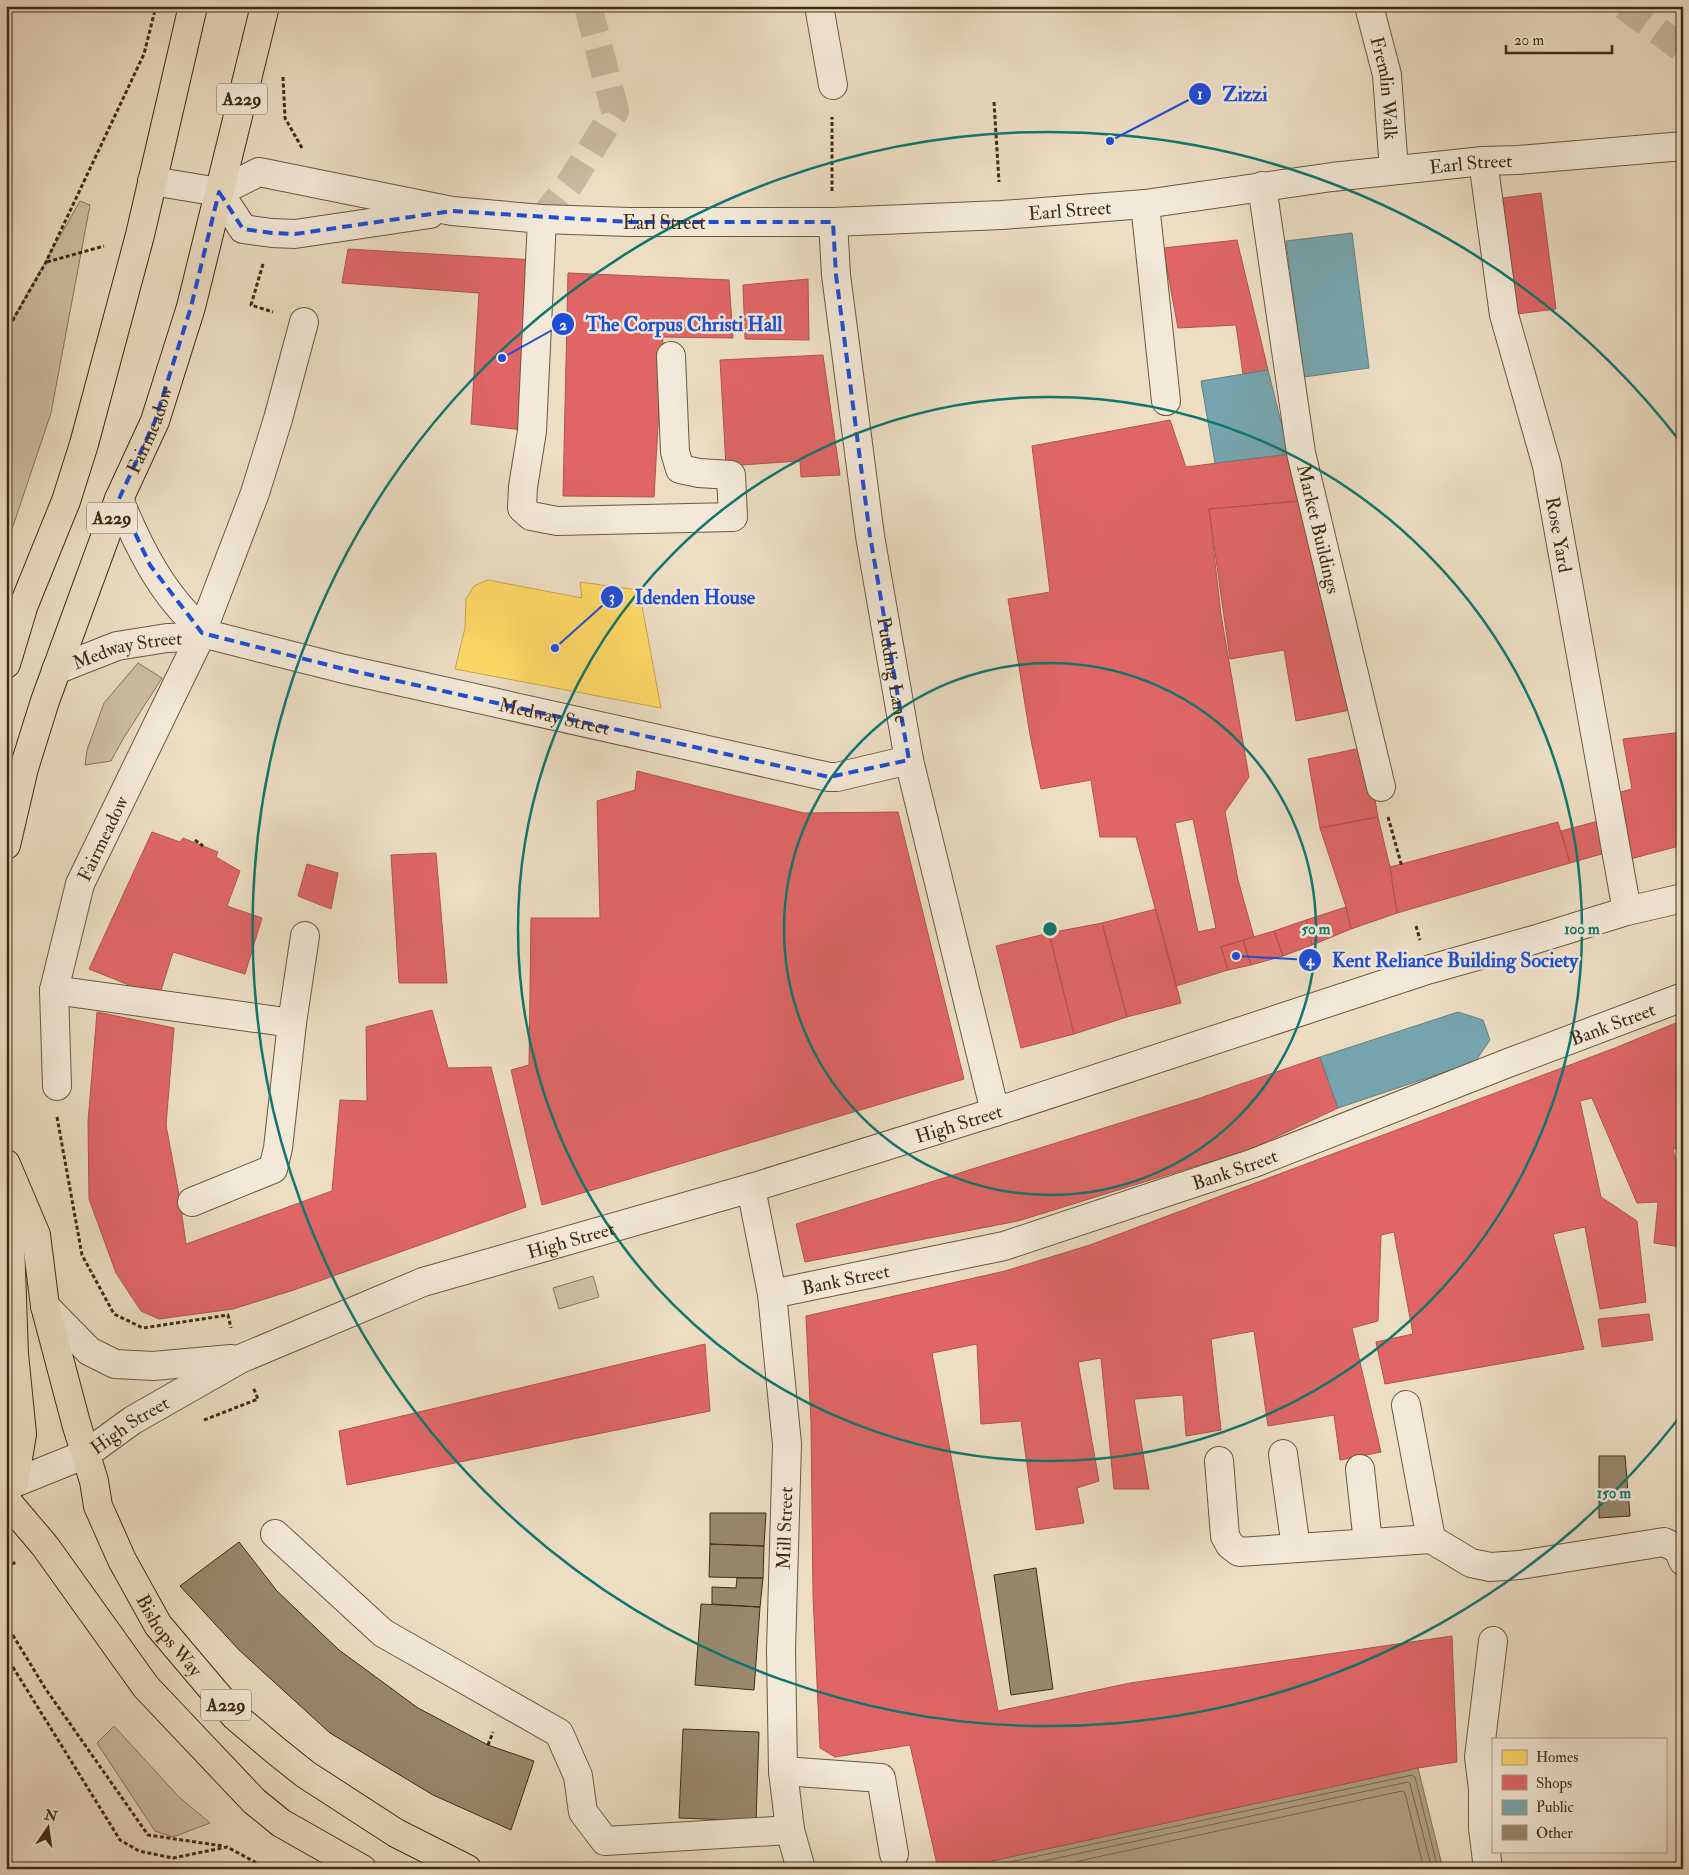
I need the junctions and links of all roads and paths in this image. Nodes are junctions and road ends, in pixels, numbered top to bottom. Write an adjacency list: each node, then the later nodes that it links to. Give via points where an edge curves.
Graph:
1 (156, 6): 23 (path, via 144,54)
2 (193, 6): 13 (highway, A229)
3 (264, 6): 15 (highway, Fairmeadow / A229)
4 (819, 6): 7 (street)
5 (1370, 6): 12 (street, Fremlin Walk, via 1387,75)
6 (283, 74): 10 (path, via 285,118)
7 (833, 84): 20 (path)
8 (994, 102): 18 (path)
9 (1683, 146): 11 (street, Earl Street)
10 (305, 152)
11 (1483, 161): 12 (street, Earl Street); 42 (street, Rose Yard, via 1504,315 1547,466)
12 (1394, 170): 14 (street, Earl Street)
13 (152, 180): 15 (street); 21 (highway, A229)
14 (1262, 186): 16 (street, Earl Street); 36 (street, Market Buildings, via 1301,453)
15 (219, 192): 17 (street, Earl Street, via 259,172); 17 (street, Earl Street, via 243,229 272,233 295,234); 29 (highway, Fairmeadow / A229, via 191,307 155,421)
16 (1145, 204): 18 (street, Earl Street); 28 (street)
17 (452, 211): 19 (street, Earl Street)
18 (1002, 215): 20 (street, Earl Street)
19 (542, 219): 20 (street, Earl Street); 27 (street, via 532,432 522,508 531,516 557,522 733,517 732,475 680,469 675,452)
20 (833, 222): 35 (street, Pudding Lane, via 836,275 870,536)
21 (140, 235): 23 (path); 30 (highway, A229, via 84,444 66,501)
22 (265, 258): 24 (path)
23 (46, 262): 26 (path)
24 (251, 305)
25 (304, 322): 32 (street, Fairmeadow, via 255,493)
26 (6, 332)
27 (671, 356)
28 (1166, 401)
29 (119, 500): 32 (street, Medway Street, via 157,576); 34 (highway, Fairmeadow / A229)
30 (23, 607): 31 (highway, A229); 33 (highway)
31 (6, 629)
32 (202, 633): 34 (street, Medway Street, via 117,646); 35 (street, Medway Street, via 344,669 829,777); 44 (street, Fairmeadow, via 80,884)
33 (6, 664)
34 (56, 670): 38 (highway, Fairmeadow / A229, via 24,768)
35 (909, 760): 48 (street, Pudding Lane)
36 (1381, 787): 40 (path)
37 (195, 840): 39 (path)
38 (6, 845)
39 (203, 846)
40 (1402, 867)
41 (1683, 898): 42 (street, High Street)
42 (1627, 911): 48 (street, High Street, via 1427,970)
43 (305, 936): 46 (street)
44 (54, 990): 46 (street); 47 (street, Fairmeadow)
45 (1683, 997): 52 (street, Bank Street, via 1254,1163 1004,1246)
46 (292, 1023): 51 (street, via 273,1169)
47 (57, 1086): 54 (path, via 57,1121 82,1255 114,1314 143,1328 228,1315)
48 (995, 1112): 50 (street, High Street)
49 (7, 1166): 53 (highway, A229, via 36,1235); 61 (highway, A229, via 14,1354 22,1434)
50 (751, 1188): 52 (street, Mill Street); 54 (street, High Street, via 423,1282)
51 (192, 1202)
52 (772, 1294): 70 (street, Mill Street, via 787,1444 781,1650)
53 (45, 1306): 54 (street, High Street, via 89,1351 115,1364 153,1366); 57 (highway, Bishops Way / A229)
54 (240, 1359): 56 (path, via 258,1399); 57 (street, High Street, via 133,1420)
55 (1406, 1405): 63 (street)
56 (199, 1422)
57 (86, 1454): 61 (street, High Street); 76 (highway, Bishops Way / A229, via 98,1506 122,1560 158,1625 235,1716 305,1774 352,1805 396,1834)
58 (1283, 1454): 65 (street)
59 (1220, 1461): 65 (street, via 1226,1536 1230,1545 1239,1552)
60 (1360, 1469): 64 (street)
61 (9, 1490): 75 (highway, via 44,1546 146,1686 254,1801 281,1823)
62 (275, 1534): 71 (street, via 383,1633 560,1733 578,1776 583,1812 605,1841)
63 (1431, 1539): 64 (street); 66 (street, via 1471,1563 1490,1567 1664,1542 1678,1549)
64 (1368, 1543): 65 (street)
65 (1296, 1548)
66 (1683, 1561)
67 (6, 1624): 72 (path, via 45,1688 148,1835)
68 (1493, 1641): 78 (street, via 1479,1757)
69 (6, 1656): 72 (path, via 120,1840 139,1851 173,1858)
70 (783, 1771): 71 (street, Mill Street); 73 (street, via 880,1778)
71 (790, 1830): 77 (street, Mill Street)
72 (227, 1847): 74 (path, via 255,1862)
73 (894, 1854)
74 (256, 1869)
75 (362, 1869)
76 (467, 1869)
77 (801, 1869)
78 (1488, 1869)

